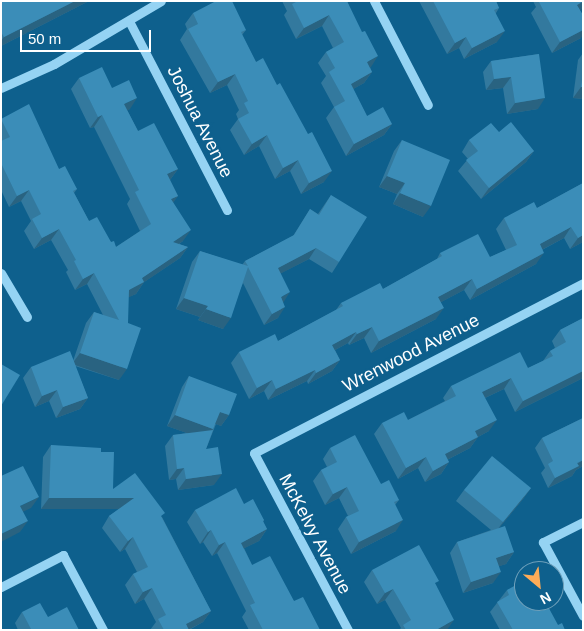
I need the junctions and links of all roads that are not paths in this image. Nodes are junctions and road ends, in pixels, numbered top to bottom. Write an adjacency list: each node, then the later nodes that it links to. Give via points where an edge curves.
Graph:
1 (161, 1): 3 (street)
2 (374, 1): 5 (street)
3 (129, 21): 4 (street, via 54,64); 6 (street, Joshua Avenue)
4 (1, 88)
5 (428, 105)
6 (228, 210)
7 (1, 274): 9 (street)
8 (583, 283): 10 (street, Wrenwood Avenue)
9 (27, 317)
10 (254, 453): 15 (street, McKelvy Avenue)
11 (583, 522): 13 (street, via 543,542)
12 (1, 587): 14 (street, via 63,555)
13 (583, 616)
14 (103, 630)
15 (348, 630)

